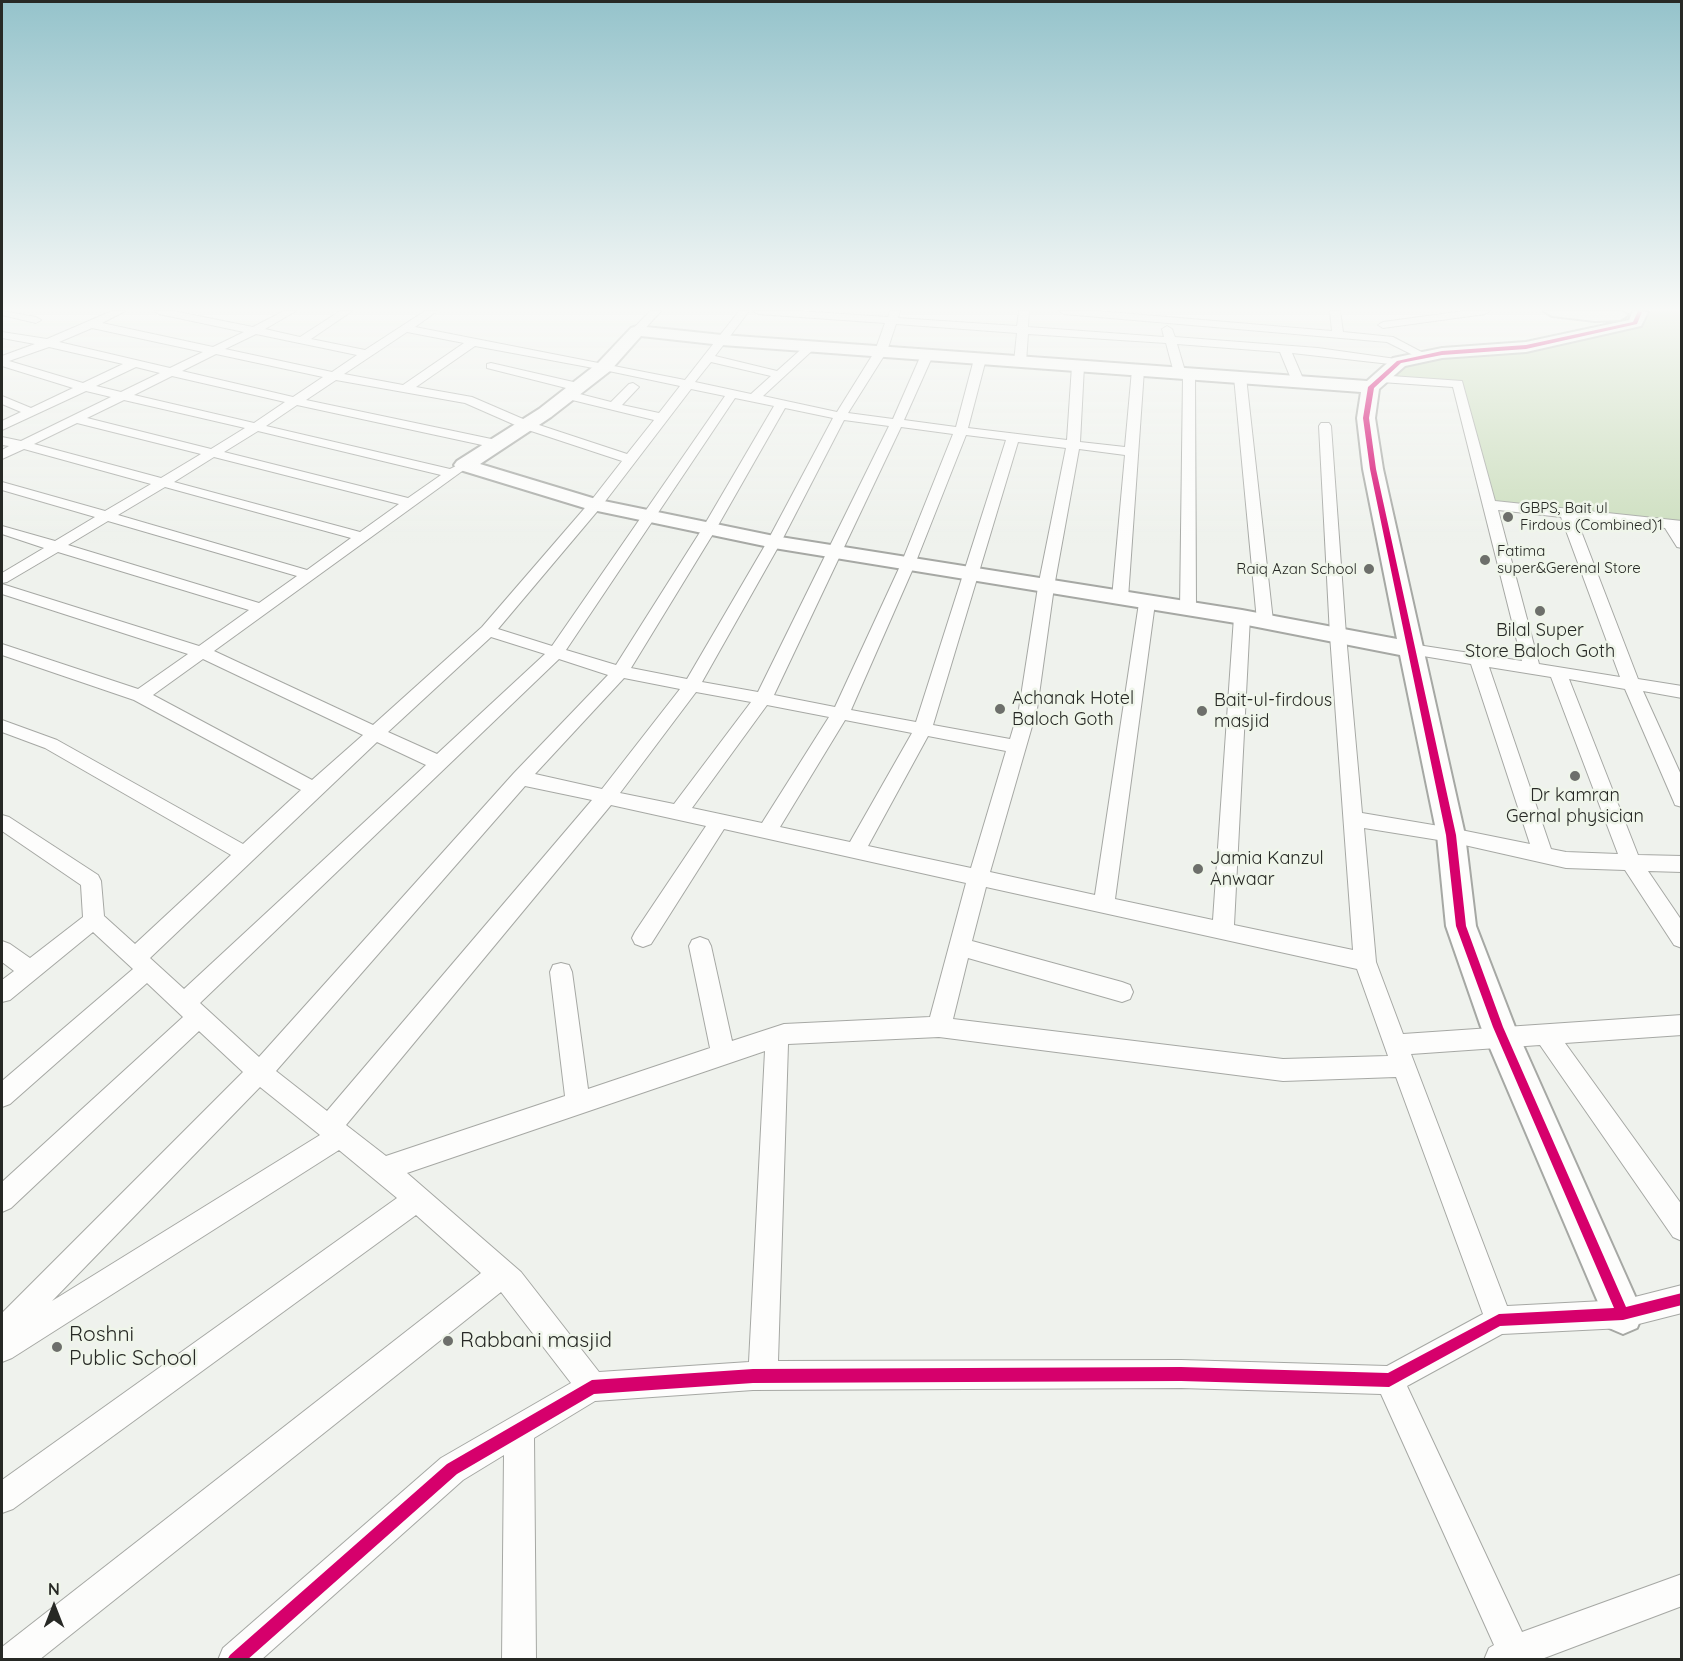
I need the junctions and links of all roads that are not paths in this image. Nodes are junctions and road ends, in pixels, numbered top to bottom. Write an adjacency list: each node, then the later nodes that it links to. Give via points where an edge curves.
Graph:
1 (81, 389): 30 (street)
2 (90, 389): 24 (street)
3 (138, 389): 24 (street)
4 (240, 389): 27 (street)
5 (314, 389): 27 (street)
6 (405, 389): 35 (street, via 468,400)
7 (565, 389): 22 (street)
8 (576, 389): 22 (street)
9 (631, 389): 29 (street)
10 (685, 389): 32 (street)
11 (708, 389): 23 (street)
12 (765, 389): 25 (street)
13 (858, 389): 31 (street)
14 (912, 389): 34 (street)
15 (972, 389): 39 (street)
16 (1077, 389): 44 (street)
17 (1136, 389): 45 (street)
18 (1184, 389): 75 (street)
19 (1241, 389): 77 (street)
20 (1374, 389): 81 (street, via 1366,418 1373,469)
21 (1459, 389): 53 (street)
22 (573, 391): 29 (street); 35 (street)
23 (732, 394): 25 (street); 57 (street)
24 (122, 396): 33 (street); 38 (street)
25 (754, 398): 28 (street)
26 (2, 400): 30 (street)
27 (295, 401): 38 (street); 42 (street)
28 (781, 404): 31 (street); 59 (street)
29 (613, 407): 32 (street)
30 (31, 412): 36 (street)
31 (840, 417): 34 (street); 62 (street)
32 (662, 418): 48 (street)
33 (76, 419): 43 (street); 46 (street)
34 (897, 423): 39 (street); 65 (street)
35 (526, 425): 42 (street); 48 (street)
36 (2, 426)
37 (1325, 426): 79 (street)
38 (256, 427): 46 (street); 49 (street)
39 (961, 431): 40 (street); 66 (street)
40 (1013, 437): 44 (street); 67 (street)
41 (2, 441): 43 (street)
42 (496, 444): 49 (street)
43 (23, 445): 47 (street); 50 (street)
44 (1073, 445): 45 (street); 70 (street)
45 (1131, 452): 72 (street)
46 (212, 453): 50 (street); 52 (street)
47 (2, 456)
48 (630, 459): 54 (street)
49 (458, 469): 52 (street); 54 (street)
50 (163, 483): 56 (street); 61 (street)
51 (2, 486): 56 (street)
52 (411, 503): 61 (street)
53 (1490, 505): 55 (street); 85 (street)
54 (595, 506): 57 (street); 78 (street)
55 (1567, 513): 58 (street); 89 (street)
56 (106, 516): 64 (street); 68 (street)
57 (649, 516): 59 (street); 83 (street)
58 (1676, 524): 63 (street)
59 (709, 529): 62 (street); 86 (street)
60 (2, 530): 64 (street)
61 (363, 537): 68 (street)
62 (774, 542): 65 (street); 88 (street)
63 (1682, 544)
64 (56, 547): 69 (street); 74 (street)
65 (833, 552): 66 (street); 92 (street)
66 (908, 564): 67 (street); 93 (street)
67 (971, 574): 70 (street); 95 (street)
68 (309, 575): 74 (street)
69 (2, 579)
70 (1046, 587): 72 (street); 97 (street, via 1028,709)
71 (2, 589): 82 (street)
72 (1120, 598): 73 (street)
73 (1147, 603): 75 (street); 115 (street)
74 (262, 609): 82 (street)
75 (1188, 609): 76 (street)
76 (1242, 617): 77 (street); 117 (street)
77 (1265, 621): 79 (street)
78 (488, 632): 83 (street); 96 (street)
79 (1338, 635): 81 (street); 104 (street)
80 (2, 649): 91 (street)
81 (1411, 649): 84 (street); 108 (street)
82 (201, 652): 91 (street); 96 (street)
83 (556, 653): 86 (street); 98 (street)
84 (1478, 660): 85 (street); 111 (street)
85 (1532, 669): 87 (street)
86 (620, 672): 88 (street); 99 (street)
87 (1558, 674): 89 (street); 112 (street)
88 (692, 685): 92 (street); 101 (street)
89 (1632, 685): 90 (street); 102 (street)
90 (1682, 692)
91 (140, 696): 100 (street)
92 (763, 699): 93 (street); 103 (street)
93 (841, 713): 95 (street); 107 (street)
94 (2, 726): 110 (street, via 51,744)
95 (923, 729): 97 (street); 109 (street)
96 (375, 734): 98 (street); 100 (street)
97 (1017, 747): 114 (street)
98 (439, 763): 129 (street)
99 (521, 778): 101 (street); 137 (street)
100 (314, 789): 110 (street)
101 (607, 796): 103 (street); 140 (street)
102 (1682, 800)
103 (679, 812): 105 (street)
104 (1353, 819): 108 (street); 123 (street)
105 (719, 821): 107 (street); 118 (street)
106 (2, 822): 116 (street, via 92,880)
107 (767, 832): 109 (street)
108 (1451, 835): 111 (street); 134 (street, via 1461,926)
109 (855, 851): 114 (street)
110 (245, 854): 124 (street)
111 (1543, 855): 112 (street, via 1566,860)
112 (1631, 862): 113 (street); 119 (street)
113 (1682, 864)
114 (978, 878): 115 (street); 121 (street)
115 (1104, 905): 117 (street)
116 (94, 921): 124 (street); 125 (street)
117 (1223, 931): 123 (street)
118 (643, 938)
119 (1682, 939)
120 (700, 946): 135 (street)
121 (960, 947): 127 (street); 131 (street)
122 (2, 951): 125 (street)
123 (1365, 962): 136 (street)
124 (141, 964): 129 (street); 138 (street)
125 (30, 970): 128 (street)
126 (561, 972): 139 (street)
127 (1122, 992)
128 (2, 993)
129 (192, 1010): 137 (street); 142 (street)
130 (1682, 1025): 132 (street)
131 (939, 1027): 133 (street); 136 (street, via 1283,1070)
132 (1546, 1035): 134 (street); 144 (street)
133 (777, 1036): 135 (street); 151 (street)
134 (1503, 1038): 136 (street); 147 (street)
135 (723, 1055): 139 (street)
136 (1400, 1056): 148 (street)
137 (259, 1072): 140 (street); 149 (street)
138 (2, 1096)
139 (578, 1104): 141 (street)
140 (335, 1131): 141 (street); 150 (street)
141 (383, 1169): 143 (street)
142 (2, 1198)
143 (417, 1199): 145 (street); 155 (street)
144 (1682, 1228)
145 (502, 1274): 153 (street); 158 (street)
146 (1682, 1299): 147 (street)
147 (1623, 1314): 148 (street)
148 (1499, 1320): 152 (street)
149 (2, 1332)
150 (2, 1348)
151 (763, 1376): 152 (street, via 1181,1374); 153 (street)
152 (1389, 1380): 157 (street)
153 (592, 1387): 154 (street)
154 (519, 1430): 159 (street, via 452,1469); 160 (street)
155 (2, 1498)
156 (1682, 1590): 157 (street)
157 (1511, 1657)
158 (12, 1659)
159 (235, 1659)
160 (519, 1659)

